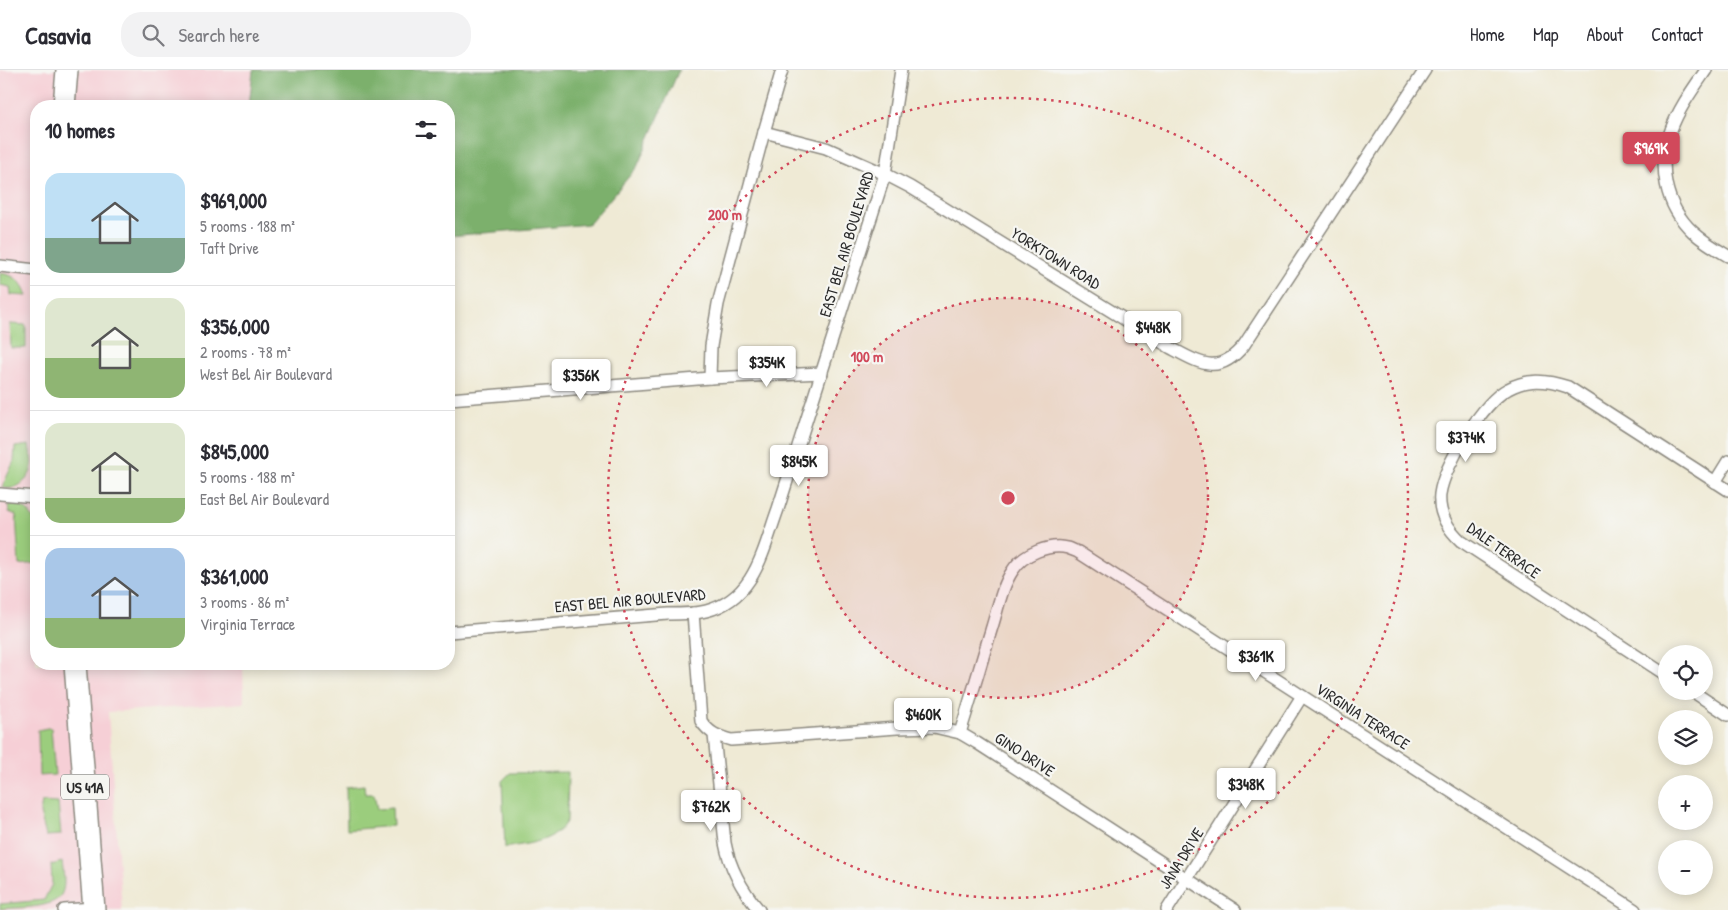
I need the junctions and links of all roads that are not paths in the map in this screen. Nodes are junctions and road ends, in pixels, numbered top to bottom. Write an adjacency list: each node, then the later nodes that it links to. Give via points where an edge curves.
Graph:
1 (68, 70): 6 (highway)
2 (782, 70): 7 (street)
3 (901, 70): 8 (street, EAST BEL AIR BOULEVARD)
4 (1425, 70): 8 (street, YORKTOWN ROAD, via 1244,345 1228,361 1218,364 1206,364 1171,348)
5 (1706, 70): 9 (street, via 1671,129 1664,180 1681,219 1710,246)
6 (65, 100)
7 (764, 132): 8 (street, YORKTOWN ROAD, via 826,148); 13 (street, via 718,304)
8 (885, 174): 12 (street, EAST BEL AIR BOULEVARD)
9 (1728, 256)
10 (0, 266): 11 (street)
11 (30, 269)
12 (822, 373): 13 (street); 20 (street, EAST BEL AIR BOULEVARD, via 759,563 746,586 734,598 707,611)
13 (710, 378): 14 (street)
14 (455, 399)
15 (1728, 461): 16 (street)
16 (1715, 482): 17 (street, DALE TERRACE); 23 (street, DALE TERRACE, via 1568,386 1538,381 1507,389 1495,398 1471,428 1445,477 1440,494 1441,508 1444,522 1451,532)
17 (1728, 490)
18 (0, 494): 19 (street)
19 (30, 497)
20 (693, 613): 21 (street, EAST BEL AIR BOULEVARD); 28 (street, via 701,721)
21 (455, 632)
22 (75, 670): 30 (highway, US 41A)
23 (1658, 670)
24 (1302, 696): 27 (street, VIRGINIA TERRACE, via 1078,552 1057,547 1030,555 1014,569 1004,589); 29 (street, JANA DRIVE); 35 (street, VIRGINIA TERRACE)
25 (1706, 700): 26 (street)
26 (1728, 715)
27 (960, 734): 28 (street, GINO DRIVE, via 934,727 731,740); 29 (street, GINO DRIVE)
28 (714, 735): 32 (street, via 728,858 733,872)
29 (1187, 880): 33 (street, JANA DRIVE); 34 (street, GINO DRIVE)
30 (94, 909): 31 (street)
31 (64, 910)
32 (759, 910)
33 (1168, 910)
34 (1235, 910)
35 (1635, 910)

